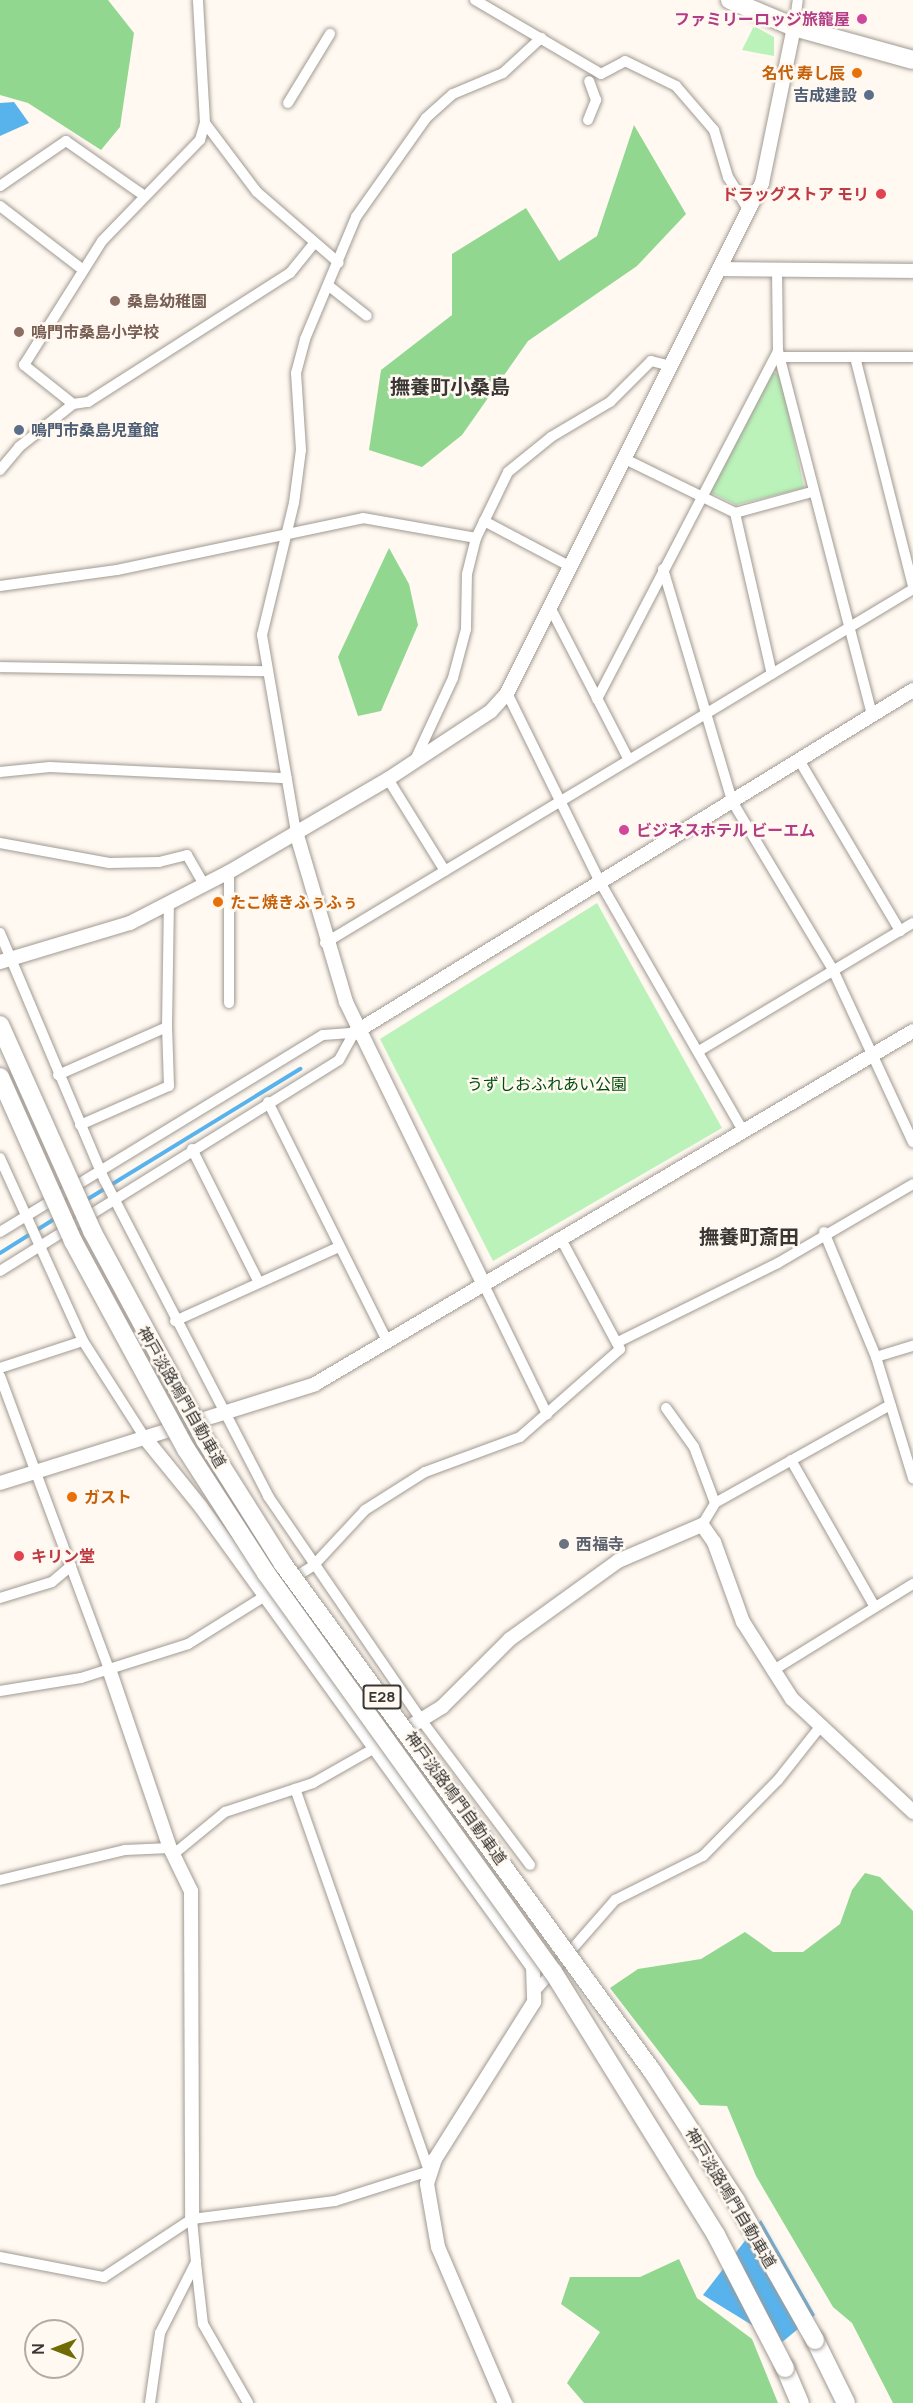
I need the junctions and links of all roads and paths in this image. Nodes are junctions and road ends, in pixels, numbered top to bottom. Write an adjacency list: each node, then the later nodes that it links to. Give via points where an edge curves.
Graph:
1 (198, 0): 12 (street)
2 (475, 0): 7 (street)
3 (730, 0): 5 (highway)
4 (798, 0): 5 (street)
5 (794, 27): 8 (highway); 16 (street, via 769,153)
6 (330, 34): 10 (street)
7 (541, 38): 16 (street, via 601,74 625,61 676,86 714,130 728,177); 18 (street, via 503,73 438,103 356,217)
8 (913, 60)
9 (589, 81): 11 (street, via 596,100)
10 (288, 103)
11 (588, 120)
12 (205, 123): 14 (street, via 200,140 174,173); 17 (street, via 257,192)
13 (0, 186): 14 (street, via 66,141)
14 (143, 195): 20 (street)
15 (0, 206): 20 (street)
16 (748, 209): 19 (street)
17 (313, 245): 18 (street); 29 (street, via 290,273 88,402)
18 (339, 263): 23 (street)
19 (720, 268): 21 (street); 28 (street)
20 (83, 270): 29 (street, via 24,364)
21 (777, 270): 22 (street); 25 (street)
22 (913, 271)
23 (329, 286): 24 (street); 36 (street, via 296,373 301,450)
24 (366, 316)
25 (779, 354): 26 (street); 32 (street); 33 (street)
26 (855, 357): 27 (street); 41 (street)
27 (913, 357)
28 (671, 366): 30 (street); 35 (street, via 651,361 610,402 528,453 508,472)
29 (74, 404): 31 (street, via 19,447)
30 (625, 459): 33 (street); 38 (street)
31 (0, 470)
32 (813, 492): 34 (street); 43 (street)
33 (701, 496): 34 (street); 39 (street)
34 (735, 513): 46 (street)
35 (484, 521): 37 (street); 38 (street)
36 (285, 534): 37 (street, via 363,518); 40 (street, via 117,570); 45 (street, via 262,635)
37 (476, 538): 53 (street, via 467,574 466,628 453,678)
38 (572, 567): 42 (street)
39 (663, 569): 49 (street); 51 (street)
40 (0, 586)
41 (913, 587): 43 (street)
42 (551, 609): 48 (street); 49 (street)
43 (845, 626): 46 (street); 50 (street)
44 (0, 668): 45 (street)
45 (264, 671): 56 (street)
46 (772, 674): 51 (street)
47 (913, 690): 50 (street)
48 (507, 693): 53 (street, via 491,711); 58 (street)
49 (597, 699): 52 (street)
50 (872, 714): 54 (street)
51 (705, 717): 52 (street); 59 (street)
52 (628, 758): 58 (street)
53 (415, 760): 57 (street)
54 (799, 760): 59 (street); 68 (street)
55 (0, 772): 56 (street, via 50,767)
56 (287, 778): 60 (street)
57 (388, 779): 60 (street); 62 (street)
58 (560, 800): 62 (street); 64 (street)
59 (732, 801): 64 (street); 72 (street)
60 (296, 832): 63 (street); 70 (street)
61 (0, 843): 65 (street, via 109,863 159,862 187,855)
62 (445, 871): 70 (street)
63 (229, 872): 65 (street); 73 (street)
64 (600, 882): 77 (street); 78 (street)
65 (204, 885): 66 (street)
66 (170, 903): 71 (street, via 130,922); 75 (street)
67 (913, 923): 68 (street)
68 (900, 931): 72 (street)
69 (0, 933): 71 (street)
70 (325, 943): 77 (street)
71 (5, 961): 80 (street)
72 (833, 970): 78 (street); 79 (street)
73 (229, 1003)
74 (0, 1025): 144 (highway, 神戸淡路鳴門自動車道 / E28, bridge, via 92,1231 205,1440 284,1564 652,2071 736,2200)
75 (167, 1028): 80 (street); 83 (street, via 169,1086)
76 (913, 1031): 79 (street)
77 (357, 1032): 82 (street, via 339,1060); 89 (street, via 323,1035); 98 (street)
78 (699, 1051): 84 (street)
79 (875, 1052): 84 (street); 85 (street)
80 (58, 1075): 83 (street)
81 (0, 1077): 143 (highway, 神戸淡路鳴門自動車道 / E28, bridge, via 72,1240 186,1449 266,1573 553,1972 716,2235)
82 (268, 1102): 86 (street); 95 (street)
83 (80, 1125): 89 (street)
84 (744, 1132): 93 (street)
85 (913, 1142)
86 (192, 1149): 89 (street); 97 (street)
87 (0, 1158): 90 (street)
88 (913, 1184): 92 (street)
89 (108, 1185): 90 (street); 94 (street); 99 (street)
90 (25, 1216): 91 (street); 94 (street)
91 (0, 1232)
92 (824, 1232): 102 (street, via 778,1263); 104 (street)
93 (560, 1237): 98 (street); 102 (street)
94 (38, 1245): 96 (street); 100 (street)
95 (339, 1247): 97 (street); 101 (street)
96 (0, 1271)
97 (258, 1281): 99 (street)
98 (484, 1285): 101 (street); 110 (street)
99 (175, 1321): 109 (street)
100 (83, 1341): 105 (street); 111 (street)
101 (387, 1341): 109 (street, via 315,1384)
102 (618, 1342): 110 (street, via 620,1349)
103 (913, 1346): 104 (street)
104 (876, 1358): 107 (street)
105 (0, 1368)
106 (0, 1376): 113 (street)
107 (890, 1405): 112 (street); 114 (street)
108 (666, 1408): 116 (street, via 694,1447)
109 (226, 1411): 111 (street); 119 (street)
110 (547, 1414): 119 (street, via 520,1437 425,1472 365,1510)
111 (145, 1438): 113 (street); 122 (street)
112 (791, 1460): 116 (street); 123 (street)
113 (39, 1470): 115 (street); 118 (street)
114 (913, 1478)
115 (0, 1483)
116 (715, 1503): 117 (street)
117 (702, 1525): 125 (street, via 714,1542 743,1622); 127 (street, via 618,1561 510,1638)
118 (71, 1566): 121 (street, via 52,1582); 124 (street)
119 (313, 1566): 122 (street); 127 (street)
120 (913, 1584): 123 (street)
121 (0, 1598)
122 (264, 1599): 124 (street, via 188,1644); 129 (street)
123 (875, 1606): 125 (street)
124 (109, 1669): 126 (street); 132 (street)
125 (772, 1671): 128 (street)
126 (0, 1691)
127 (422, 1721): 129 (street); 133 (street)
128 (819, 1728): 131 (street, via 890,1785); 135 (street, via 778,1780 703,1856 615,1900)
129 (373, 1749): 130 (street, via 354,1763); 135 (street, via 533,1967)
130 (295, 1789): 132 (street, via 225,1812); 136 (street)
131 (913, 1812)
132 (173, 1850): 134 (street, via 126,1850); 137 (street, via 191,1891 194,1931)
133 (530, 1865)
134 (0, 1880)
135 (538, 1988): 136 (street)
136 (429, 2171): 137 (street, via 335,2200); 142 (street, via 428,2209 438,2247)
137 (192, 2219): 138 (street, via 104,2277); 139 (street)
138 (0, 2257)
139 (196, 2262): 140 (street, via 160,2333); 141 (street, via 203,2324)
140 (150, 2403)
141 (248, 2403)
142 (505, 2403)
143 (800, 2403)
144 (846, 2403)

